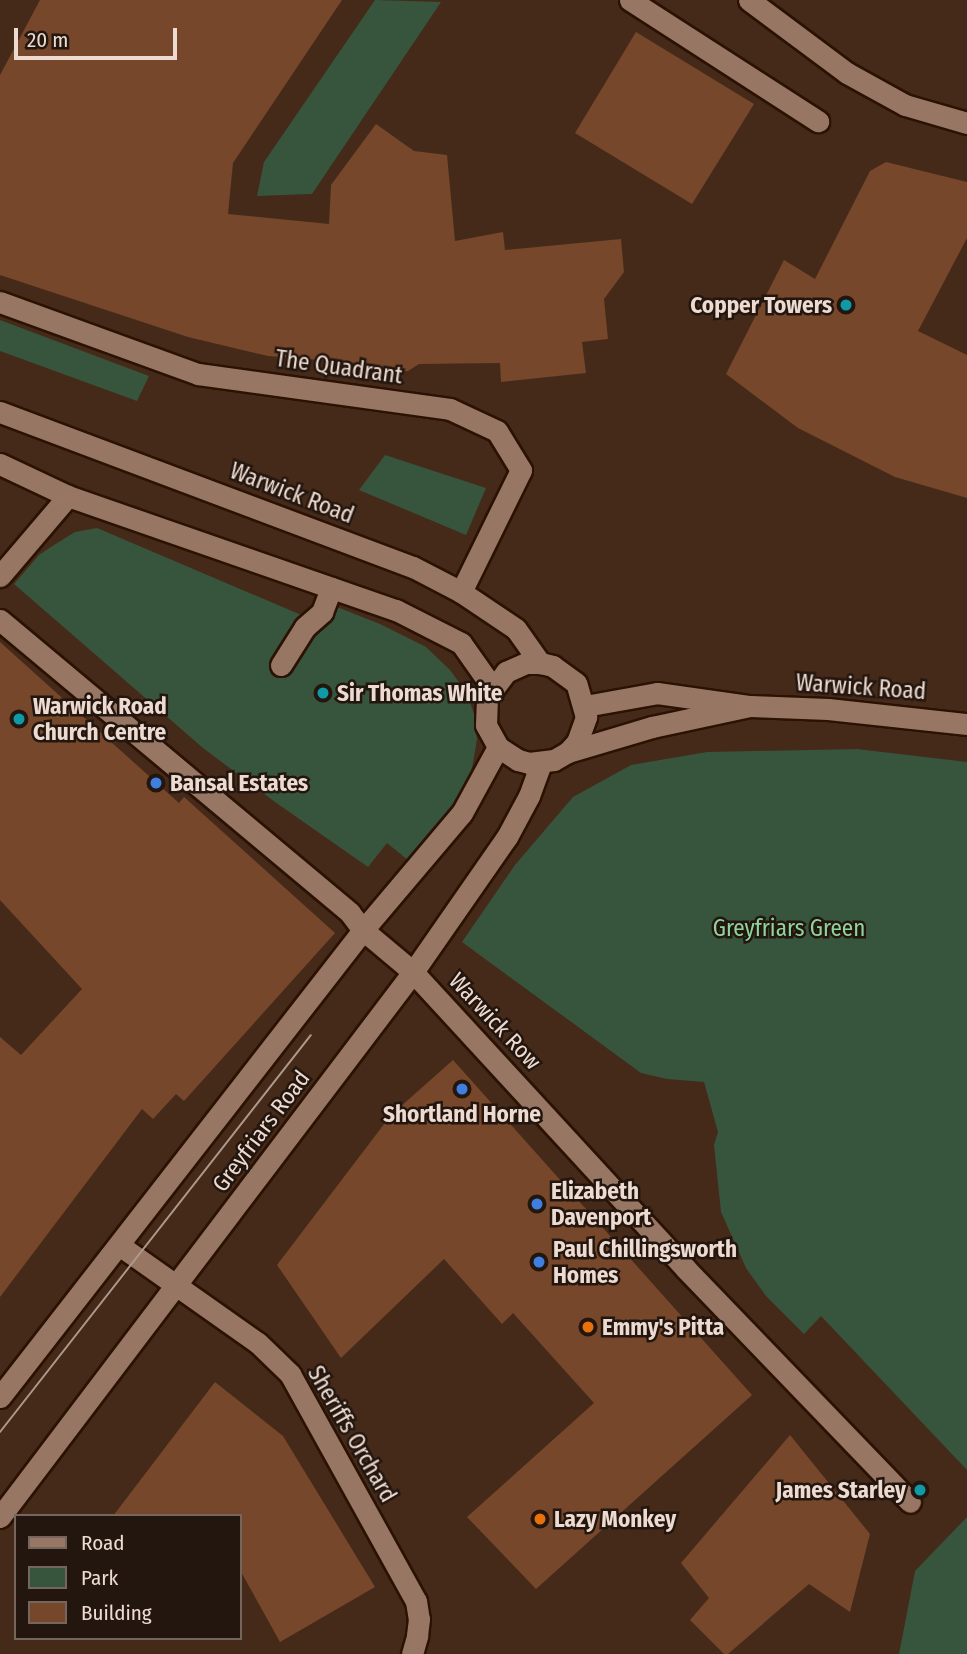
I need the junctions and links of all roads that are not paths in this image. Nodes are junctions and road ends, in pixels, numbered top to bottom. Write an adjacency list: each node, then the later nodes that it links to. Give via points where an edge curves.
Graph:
1 (630, 0): 3 (street)
2 (749, 0): 4 (street, via 847,74 905,105)
3 (818, 121)
4 (967, 123)
5 (0, 302): 11 (street, The Quadrant, via 198,374 450,409 497,431 521,470)
6 (0, 412): 11 (street, Warwick Road, via 413,567)
7 (0, 464): 8 (street)
8 (68, 496): 9 (street); 10 (street)
9 (0, 576)
10 (331, 588): 14 (street, via 322,612 305,627); 15 (street, via 396,610 461,643)
11 (461, 592): 13 (street, Warwick Road, via 516,629)
12 (0, 620): 22 (street, Warwick Row, via 350,913)
13 (540, 663): 15 (street, via 517,666); 16 (street, Warwick Road, via 553,666 576,683)
14 (281, 665)
15 (492, 687): 19 (street, via 485,712)
16 (585, 706): 17 (street, Warwick Road, via 657,693); 20 (street, via 583,732)
17 (750, 706): 18 (street, Warwick Road); 20 (street, Warwick Road, via 652,727)
18 (967, 724)
19 (498, 747): 21 (street, via 518,760); 22 (street, Greyfriars Road, via 462,813)
20 (568, 752): 21 (street, Warwick Road)
21 (541, 763): 23 (street, Greyfriars Road, via 507,837)
22 (363, 930): 23 (street, Warwick Row); 24 (street, Greyfriars Road)
23 (413, 972): 25 (street, Greyfriars Road); 27 (street, Warwick Row, via 686,1269)
24 (119, 1245): 25 (street, Sheriffs Orchard); 26 (street, Greyfriars Road)
25 (176, 1287): 28 (street, Greyfriars Road); 29 (street, Sheriffs Orchard, via 258,1343 290,1374 416,1601 419,1619)
26 (0, 1397)
27 (910, 1502)
28 (0, 1517)
29 (414, 1645)

